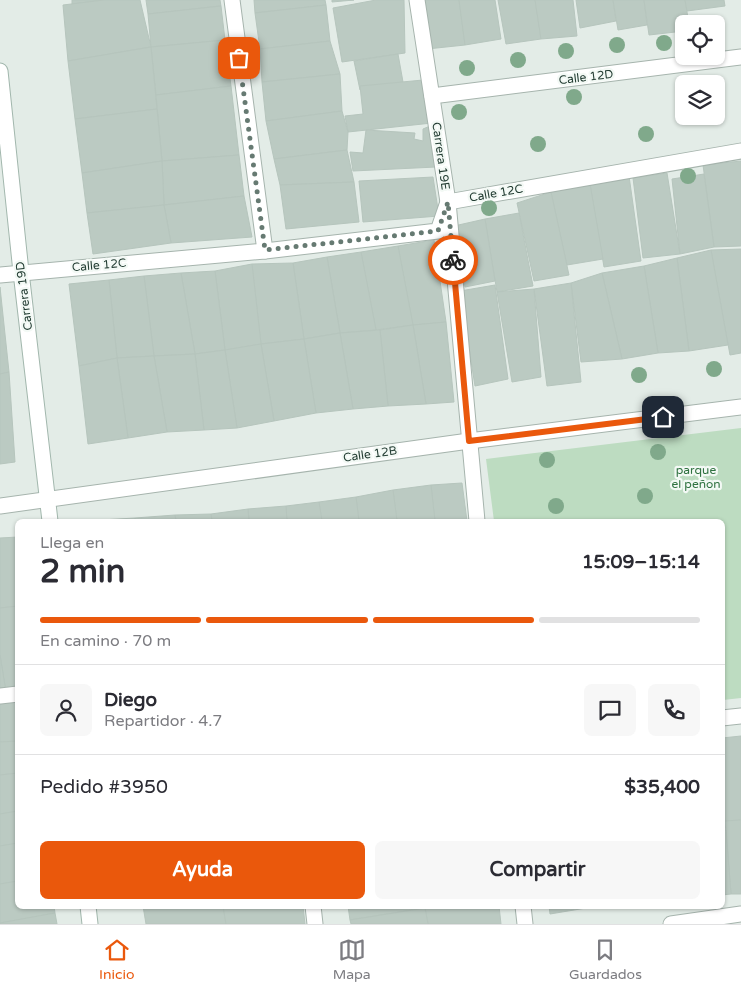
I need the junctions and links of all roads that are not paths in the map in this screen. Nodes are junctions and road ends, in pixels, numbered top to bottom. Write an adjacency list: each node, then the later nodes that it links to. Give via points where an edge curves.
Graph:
1 (232, 0): 8 (street)
2 (417, 0): 5 (street, Carrera 19E)
3 (741, 57): 5 (street, Calle 12D)
4 (0, 72): 9 (street, Carrera 19D)
5 (432, 96): 7 (street, Carrera 19E)
6 (741, 151): 7 (street, Calle 12C)
7 (448, 202): 8 (street, Calle 12C, via 438,231); 12 (street, Carrera 19E)
8 (265, 250): 9 (street, Calle 12C)
9 (21, 272): 10 (street, Calle 12C); 13 (street, Carrera 19D)
10 (0, 275)
11 (741, 408): 12 (street, Calle 12B)
12 (469, 441): 13 (street, Calle 12B); 16 (street, Carrera 19E)
13 (48, 498): 14 (street, Calle 12B); 15 (street, Carrera 19D)
14 (0, 506)
15 (50, 519)
16 (477, 519)
17 (15, 694): 18 (street)
18 (0, 696)
19 (741, 716): 20 (street)
20 (725, 718)
21 (88, 909): 25 (street)
22 (314, 909): 26 (street)
23 (523, 909): 27 (street)
24 (741, 914): 28 (street)
25 (90, 924)
26 (316, 924)
27 (524, 924)
28 (671, 924)

